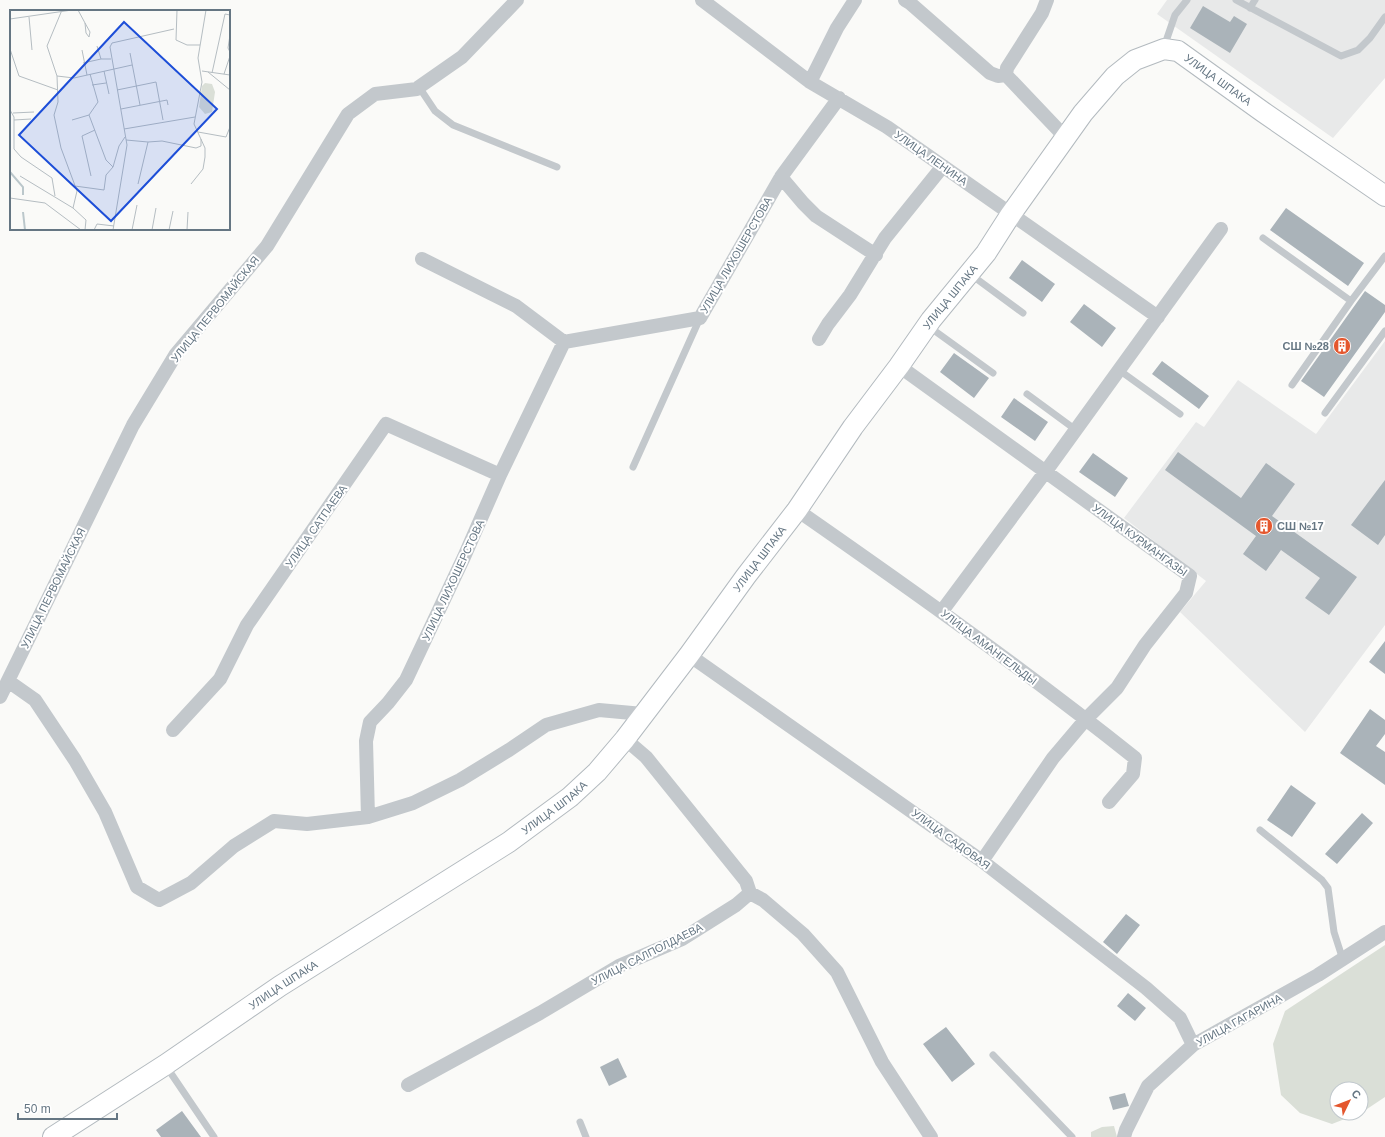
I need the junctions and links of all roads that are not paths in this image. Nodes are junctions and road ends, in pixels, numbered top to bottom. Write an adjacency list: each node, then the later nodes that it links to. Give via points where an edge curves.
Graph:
1 (517, 0): 14 (street, УЛИЦА ПЕРВОМАЙСКАЯ, via 462,58)
2 (702, 0): 13 (street, УЛИЦА ЛЕНИНА)
3 (855, 0): 13 (street, via 837,28)
4 (905, 0): 12 (street, via 990,73)
5 (1047, 0): 12 (street, via 1042,14 1007,68)
6 (1187, 0): 11 (lane, via 1175,15)
7 (1236, 0): 9 (lane)
8 (1255, 0): 9 (lane)
9 (1250, 8): 10 (lane, via 1341,56 1358,50)
10 (1385, 17)
11 (1164, 49): 16 (street, УЛИЦА ШПАКА, via 1135,60 1115,76 1083,113); 20 (street, УЛИЦА ШПАКА, via 1178,51)
12 (1006, 75): 16 (street)
13 (810, 82): 15 (street, УЛИЦА ЛЕНИНА)
14 (419, 87): 18 (lane, via 435,111 453,125); 50 (street, УЛИЦА ПЕРВОМАЙСКАЯ, via 375,94 348,114 267,246 176,354 133,425)
15 (838, 98): 17 (street, УЛИЦА ЛЕНИНА, via 887,127); 19 (street, УЛИЦА ЛИХОШЕРСТОВА)
16 (1066, 138): 21 (street, УЛИЦА ШПАКА)
17 (943, 166): 21 (street, УЛИЦА ЛЕНИНА); 24 (street, via 885,238)
18 (557, 167)
19 (781, 177): 24 (street, via 816,216); 31 (street, УЛИЦА ЛИХОШЕРСТОВА)
20 (1385, 196)
21 (1011, 214): 27 (street, УЛИЦА ШПАКА); 30 (street, УЛИЦА ЛЕНИНА)
22 (1220, 229): 30 (street)
23 (1263, 238): 28 (lane)
24 (876, 255): 34 (street)
25 (1385, 256): 28 (lane)
26 (422, 259): 35 (street, via 516,306)
27 (970, 273): 29 (lane); 32 (street, УЛИЦА ШПАКА)
28 (1351, 302): 39 (lane)
29 (1023, 313)
30 (1158, 317): 37 (street)
31 (700, 318): 35 (street, УЛИЦА ЛИХОШЕРСТОВА); 44 (lane)
32 (928, 326): 36 (street, УЛИЦА ШПАКА); 38 (lane)
33 (1385, 331): 41 (lane)
34 (819, 340)
35 (564, 342): 46 (street, УЛИЦА ЛИХОШЕРСТОВА)
36 (899, 366): 45 (street, УЛИЦА КУРМАНГАЗЫ); 47 (street, УЛИЦА ШПАКА, via 853,427)
37 (1119, 370): 42 (lane); 43 (street)
38 (993, 373)
39 (1292, 385)
40 (1027, 394): 43 (lane)
41 (1325, 413)
42 (1180, 414)
43 (1076, 430): 45 (street)
44 (633, 467)
45 (1046, 471): 48 (street); 53 (street, УЛИЦА КУРМАНГАЗЫ, via 1190,576 1186,593 1145,645 1117,688)
46 (500, 475): 54 (street, УЛИЦА САТПАЕВА, via 386,424 247,625 220,679); 57 (street, УЛИЦА ЛИХОШЕРСТОВА, via 406,680 370,722 366,741)
47 (797, 510): 48 (street, УЛИЦА АМАНГЕЛЬДЫ); 49 (street, УЛИЦА ШПАКА)
48 (942, 611): 53 (street, УЛИЦА АМАНГЕЛЬДЫ)
49 (689, 655): 52 (street, УЛИЦА ШПАКА); 59 (street, УЛИЦА САДОВАЯ)
50 (8, 681): 51 (street, УЛИЦА ПЕРВОМАЙСКАЯ); 57 (street, via 35,700 75,760 105,812 137,887 159,900 191,883 234,846 274,821 307,824)
51 (0, 698)
52 (643, 714): 55 (street, УЛИЦА ШПАКА); 57 (street, via 599,710 546,725 460,780 413,803)
53 (1086, 719): 56 (street, УЛИЦА АМАНГЕЛЬДЫ, via 1135,758 1133,774); 59 (street, УЛИЦА КУРМАНГАЗЫ, via 1053,758)
54 (173, 730)
55 (625, 739): 60 (street, via 646,757 746,881); 65 (street, УЛИЦА ШПАКА, via 597,772 570,797 509,842 280,986)
56 (1109, 802)
57 (368, 817)
58 (1260, 830): 62 (lane, via 1322,880 1328,888 1334,932)
59 (982, 860): 63 (street, УЛИЦА САДОВАЯ, via 1146,988 1180,1018)
60 (750, 893): 66 (street, УЛИЦА САЛПОЛДАЕВА, via 736,905 682,939 619,966 540,1013); 71 (street, via 763,900 803,934 837,972 882,1062)
61 (1385, 932): 62 (street, УЛИЦА ГАГАРИНА)
62 (1343, 960): 63 (street, УЛИЦА ГАГАРИНА)
63 (1193, 1045): 73 (street, УЛИЦА ГАГАРИНА, via 1148,1086)
64 (993, 1055): 72 (lane)
65 (165, 1065): 68 (street, УЛИЦА ШПАКА); 69 (lane)
66 (408, 1085)
67 (580, 1122): 70 (lane)
68 (53, 1137)
69 (214, 1137)
70 (586, 1137)
71 (931, 1137)
72 (1072, 1137)
73 (1124, 1137)

